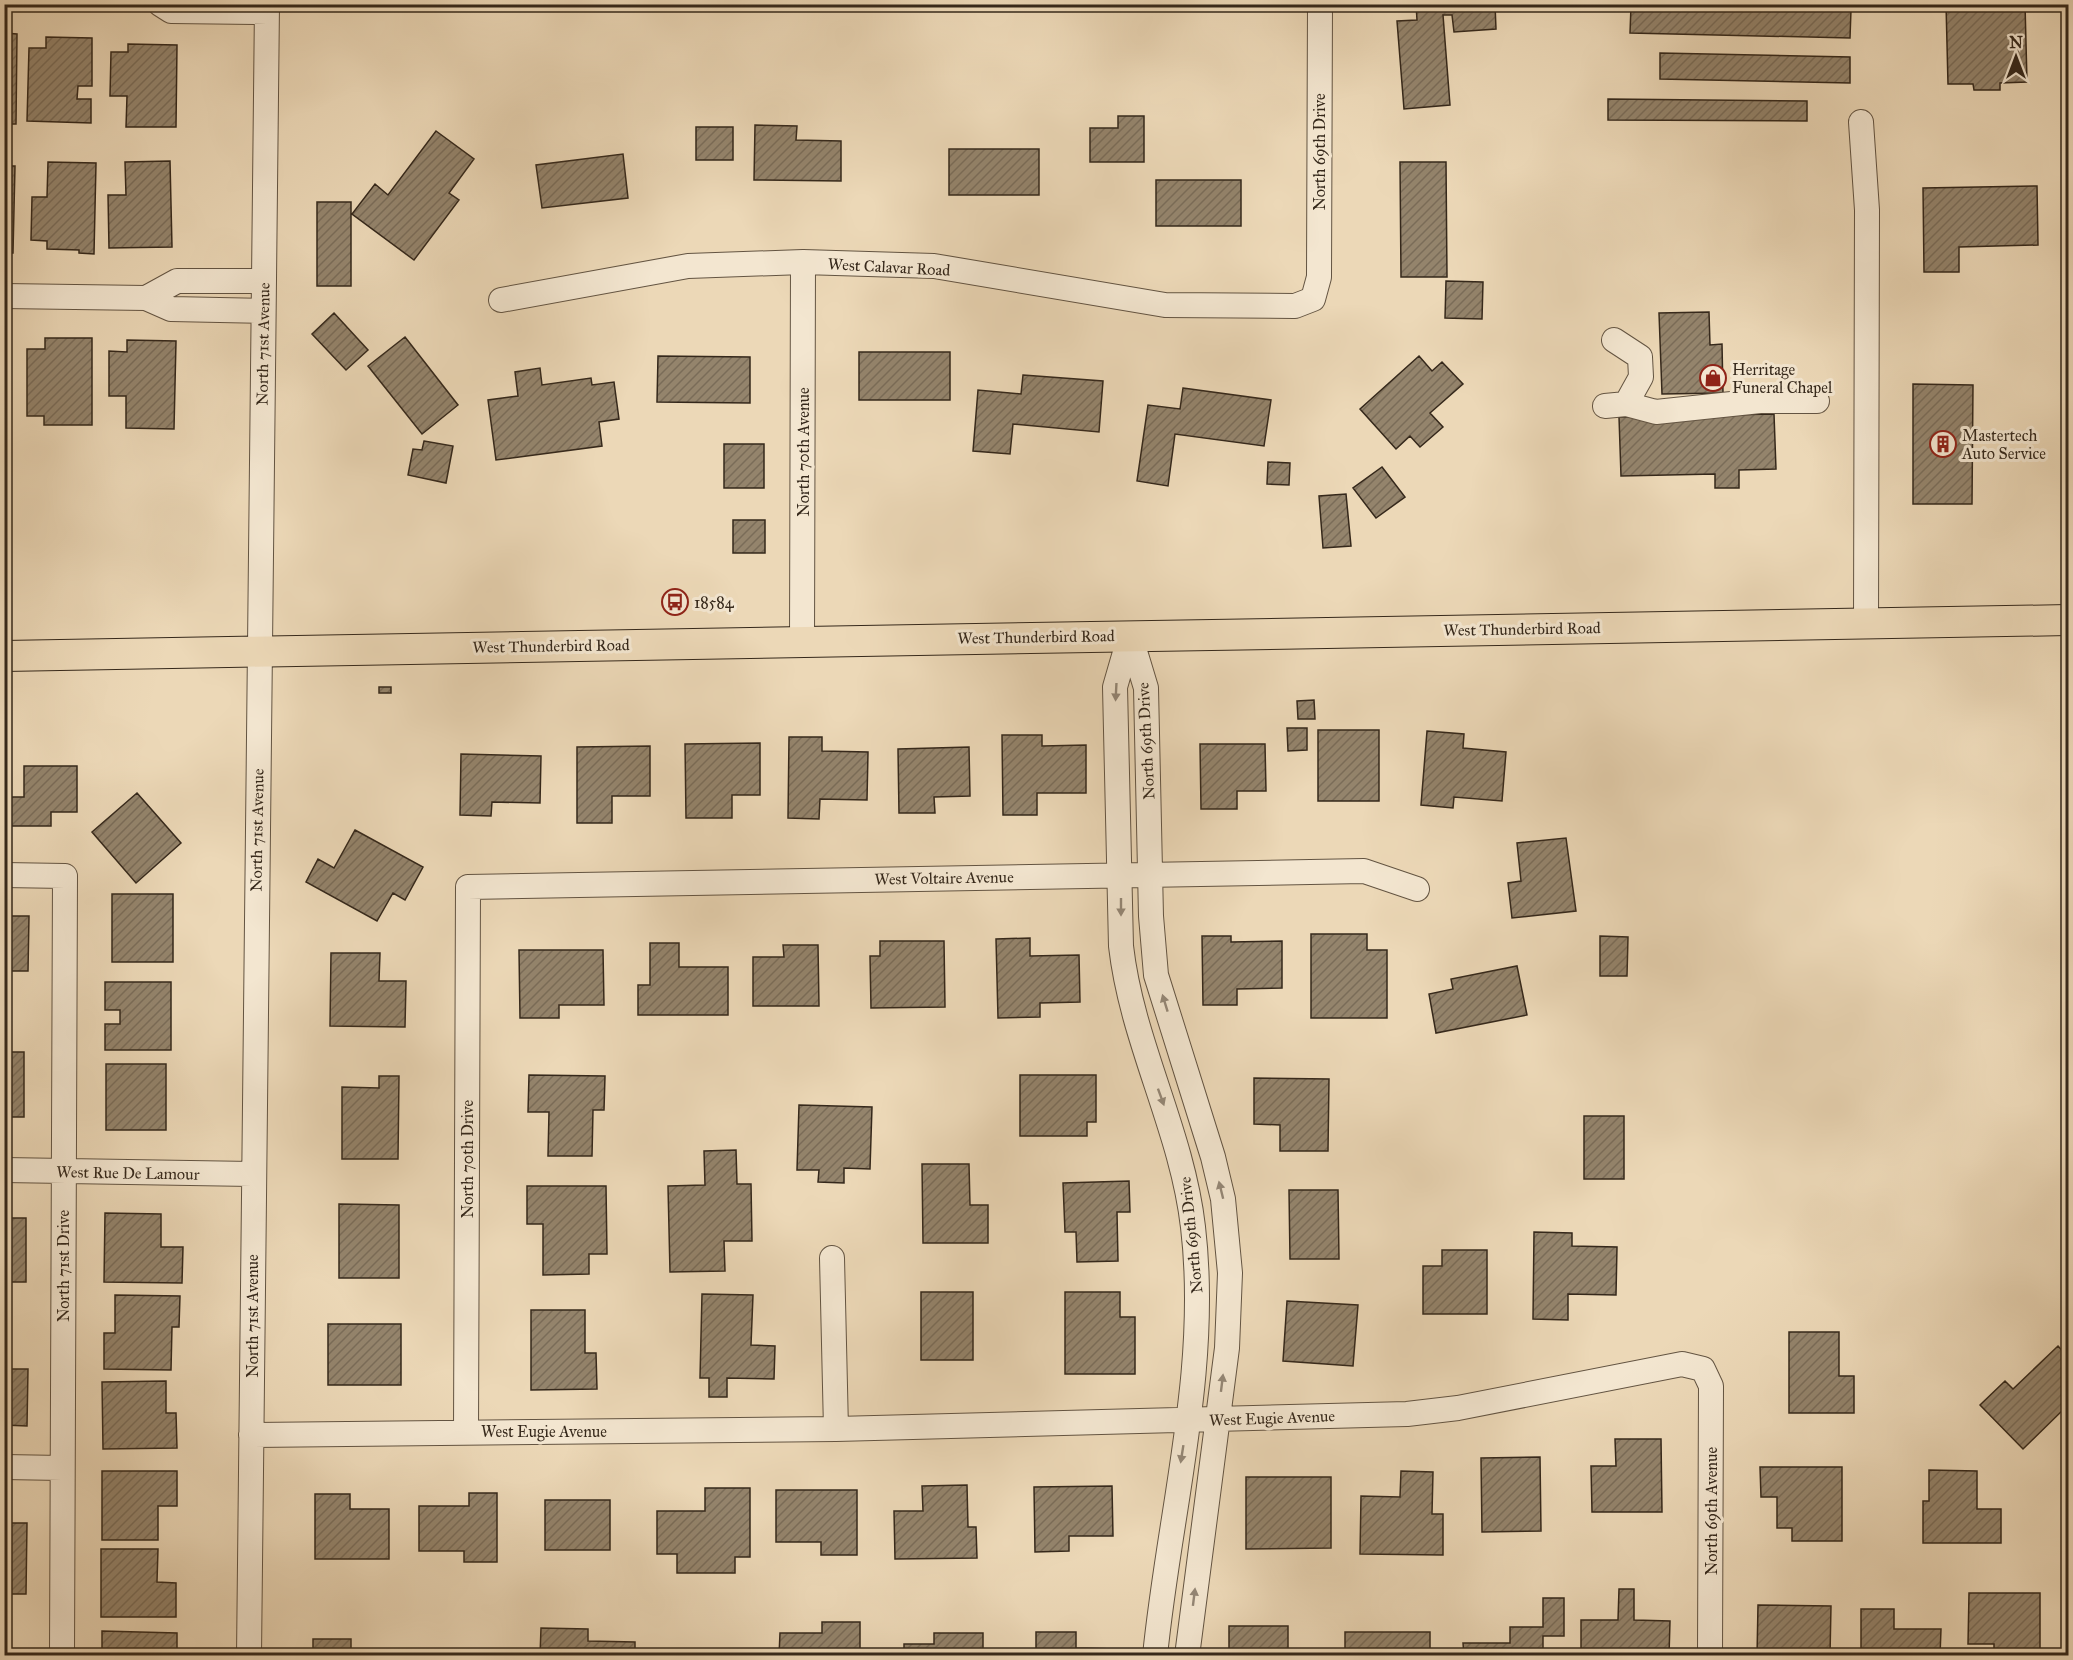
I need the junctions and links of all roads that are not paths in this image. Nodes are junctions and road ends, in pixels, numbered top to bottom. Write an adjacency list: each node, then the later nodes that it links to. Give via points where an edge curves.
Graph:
1 (160, 4): 3 (street, via 171,10)
2 (1320, 4): 11 (street, North 69th Drive, via 1319,277)
3 (200, 8): 4 (street)
4 (267, 8): 8 (street, North 71st Avenue)
5 (1861, 122): 18 (street, via 1868,210)
6 (803, 262): 11 (street, West Calavar Road, via 934,266 1165,305 1295,306); 12 (street, West Calavar Road, via 688,266); 20 (street, North 70th Avenue)
7 (195, 281): 8 (street); 10 (street, via 177,281); 13 (street)
8 (263, 281): 14 (street, North 71st Avenue)
9 (4, 296): 10 (street)
10 (146, 298): 13 (street, via 171,309)
11 (1312, 299)
12 (501, 300)
13 (196, 311): 14 (street)
14 (263, 311): 21 (street, North 71st Avenue)
15 (1614, 340): 16 (street, via 1640,357 1641,377 1616,405 1656,412 1760,401)
16 (1817, 400)
17 (2068, 620): 18 (main road, West Thunderbird Road)
18 (1866, 623): 19 (main road, West Thunderbird Road)
19 (1130, 635): 20 (main road, West Thunderbird Road); 23 (street, North 69th Drive, via 1146,688); 25 (street, North 69th Drive, one-way to 25, via 1115,687)
20 (802, 643): 21 (main road, West Thunderbird Road)
21 (259, 651): 22 (main road, West Thunderbird Road); 32 (street, North 71st Avenue)
22 (4, 656)
23 (1151, 874): 25 (street, West Voltaire Avenue); 27 (street, West Voltaire Avenue, via 1364,871); 28 (street, North 69th Drive, one-way to 23, via 1156,975)
24 (4, 875): 31 (street, North 71st Drive, via 65,876)
25 (1120, 875): 26 (street, West Voltaire Avenue); 29 (street, North 69th Drive, one-way to 29, via 1125,979)
26 (468, 887): 38 (street, North 70th Drive)
27 (1417, 889)
28 (1214, 1161): 29 (street); 35 (street, North 69th Drive, one-way to 28, via 1230,1312 1230,1273 1225,1210)
29 (1184, 1169): 36 (street, North 69th Drive, via 1198,1300)
30 (4, 1170): 31 (street, West Rue De Lamour)
31 (63, 1171): 32 (street, West Rue De Lamour); 41 (street, North 71st Drive)
32 (252, 1174): 39 (street, North 71st Avenue)
33 (832, 1258): 37 (street)
34 (1703, 1369): 35 (street, West Eugie Avenue, via 1682,1364 1458,1408 1407,1414); 46 (street, North 69th Avenue, via 1711,1386)
35 (1218, 1420): 36 (street, West Eugie Avenue); 45 (street, North 69th Drive, one-way to 35)
36 (1187, 1421): 37 (street, West Eugie Avenue); 44 (street, North 69th Drive, one-way to 44)
37 (836, 1429): 38 (street, West Eugie Avenue)
38 (466, 1431): 39 (street, West Eugie Avenue)
39 (251, 1435): 43 (street, North 71st Avenue)
40 (4, 1467): 41 (street)
41 (62, 1468): 42 (street, North 71st Drive)
42 (62, 1656)
43 (249, 1656)
44 (1155, 1656)
45 (1187, 1656)
46 (1710, 1656)

